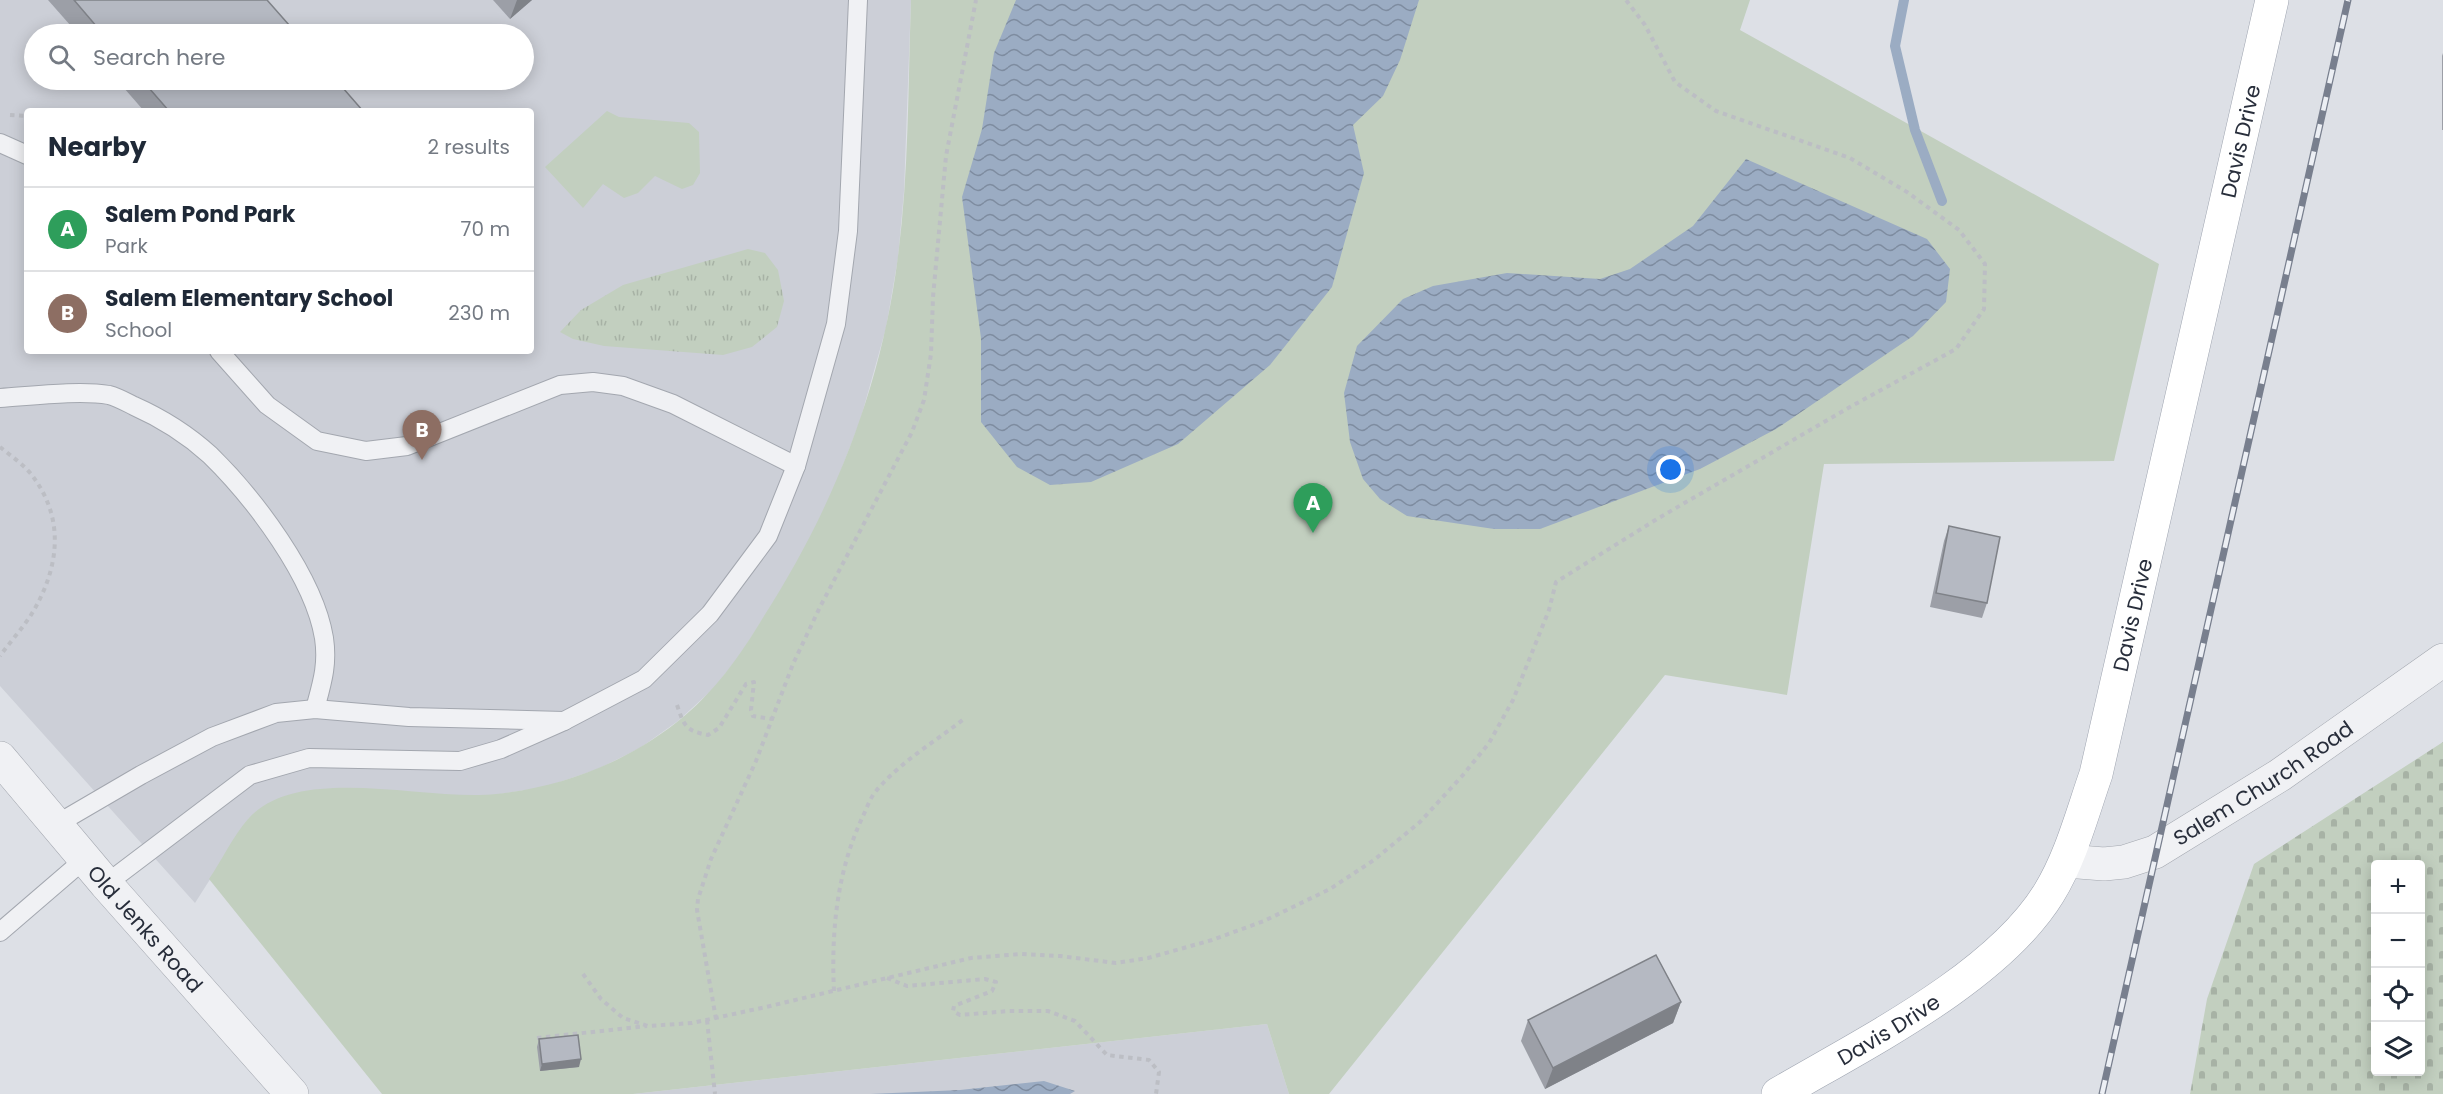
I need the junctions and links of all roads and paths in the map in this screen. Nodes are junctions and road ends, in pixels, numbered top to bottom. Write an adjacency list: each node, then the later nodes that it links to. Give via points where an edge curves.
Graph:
1 (858, 0): 12 (lane, via 848,231 836,324)
2 (976, 0): 18 (path, via 946,156 924,400 912,432 820,607)
3 (1626, 0): 27 (path, via 1645,25 1675,82 1691,94 1716,111 1850,158 1907,192 1959,230 1985,264 1984,309 1956,348 1667,513 1556,582 1549,610 1513,700 1489,743 1420,822 1374,860 1330,889 1264,921 1148,958 1116,963 1021,954 970,958)
4 (2272, 0): 23 (main road, Davis Drive, via 2096,774)
5 (0, 114): 6 (path)
6 (24, 116)
7 (0, 143): 8 (lane)
8 (24, 154)
9 (222, 354): 12 (lane, via 267,405 317,441 366,451 407,446 560,386 593,382 623,386 673,404)
10 (0, 398): 16 (lane, via 110,395 160,417 209,455 252,502 314,600 327,667)
11 (0, 447): 13 (path, via 34,477 52,511 56,541 50,575 31,615)
12 (796, 465): 19 (lane, via 768,536 710,614 644,680)
13 (0, 656)
14 (2443, 660): 23 (street, Salem Church Road, via 2280,775 2155,852 2124,862)
15 (677, 705): 18 (path, via 683,724 708,735 718,728 746,684 754,682 753,716)
16 (315, 709): 19 (lane, via 409,717); 21 (lane, via 276,713 212,737)
17 (965, 718): 28 (path, via 914,753 875,792 853,837 838,893 832,947)
18 (772, 719): 29 (path, via 698,899)
19 (564, 721): 24 (lane, via 501,749 460,761 309,758 250,775)
20 (0, 759): 21 (street, Old Jenks Road)
21 (57, 824): 22 (street, Old Jenks Road)
22 (86, 858): 24 (street, Old Jenks Road); 25 (lane)
23 (2066, 861): 36 (main road, Davis Drive, via 2048,895 1996,953 1949,990)
24 (106, 884): 33 (street, Old Jenks Road)
25 (0, 932)
26 (583, 974): 31 (path, via 601,999 623,1018)
27 (886, 978): 28 (path); 35 (path, via 907,986 996,982 992,991 954,1006 953,1011 960,1015 1048,1011 1075,1021 1107,1055 1149,1059 1159,1072)
28 (834, 991): 29 (path)
29 (716, 1019): 30 (path)
30 (707, 1020): 31 (path); 34 (path)
31 (650, 1026): 32 (path)
32 (537, 1038)
33 (292, 1094)
34 (715, 1094)
35 (1156, 1094)
36 (1778, 1094)

